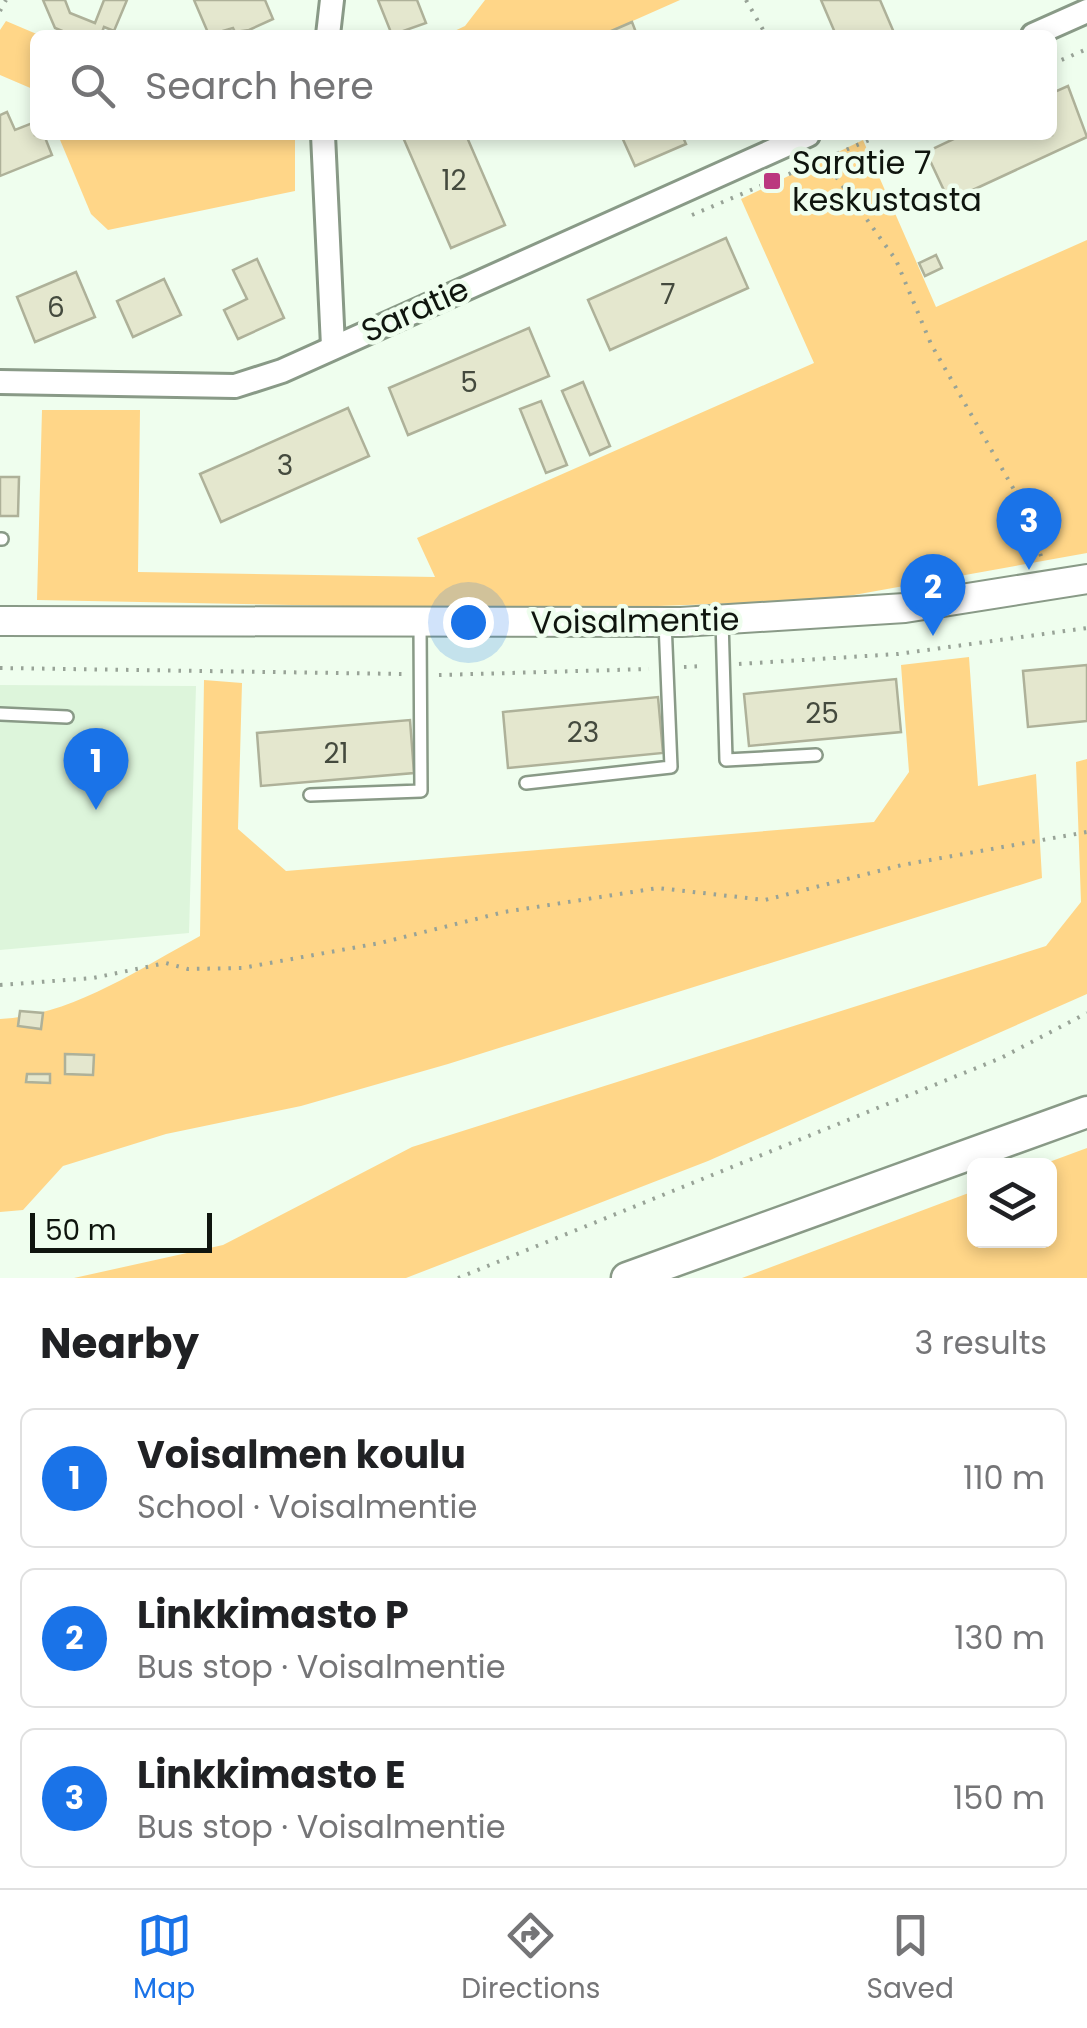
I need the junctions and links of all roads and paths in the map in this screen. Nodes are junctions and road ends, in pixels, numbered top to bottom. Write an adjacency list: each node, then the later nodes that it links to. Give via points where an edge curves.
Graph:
1 (6, 0): 4 (path)
2 (332, 0): 6 (street)
3 (746, 0): 7 (path)
4 (0, 11)
5 (1087, 11): 8 (street)
6 (329, 30)
7 (763, 30)
8 (1044, 30)
9 (1087, 49): 10 (path)
10 (1057, 62)
11 (324, 140): 14 (street)
12 (797, 140): 14 (street, Saratie)
13 (824, 159): 16 (path, via 896,260 930,344 1024,509)
14 (333, 346): 15 (street, Saratie, via 235,386)
15 (0, 382)
16 (1045, 566)
17 (1087, 579): 18 (street, Voisalmentie, via 904,608)
18 (722, 620): 20 (street, Voisalmentie); 23 (lane)
19 (0, 621): 21 (street, Voisalmentie)
20 (664, 622): 21 (street, Voisalmentie); 25 (lane)
21 (420, 624): 26 (lane)
22 (1087, 628): 23 (path, via 898,654)
23 (724, 665): 25 (path); 29 (lane, via 726,760)
24 (0, 668): 26 (path)
25 (667, 668): 26 (path); 30 (lane, via 671,768)
26 (420, 675): 31 (lane, via 422,792)
27 (0, 714): 28 (lane)
28 (68, 717)
29 (816, 755)
30 (526, 783)
31 (310, 795)
32 (1087, 832): 33 (path, via 902,865 765,900 658,888 504,912 242,968 188,969 166,962 93,978)
33 (0, 985)
34 (1087, 1013): 36 (path, via 1001,1058)
35 (1087, 1112): 37 (main road)
36 (458, 1278)
37 (627, 1278)

